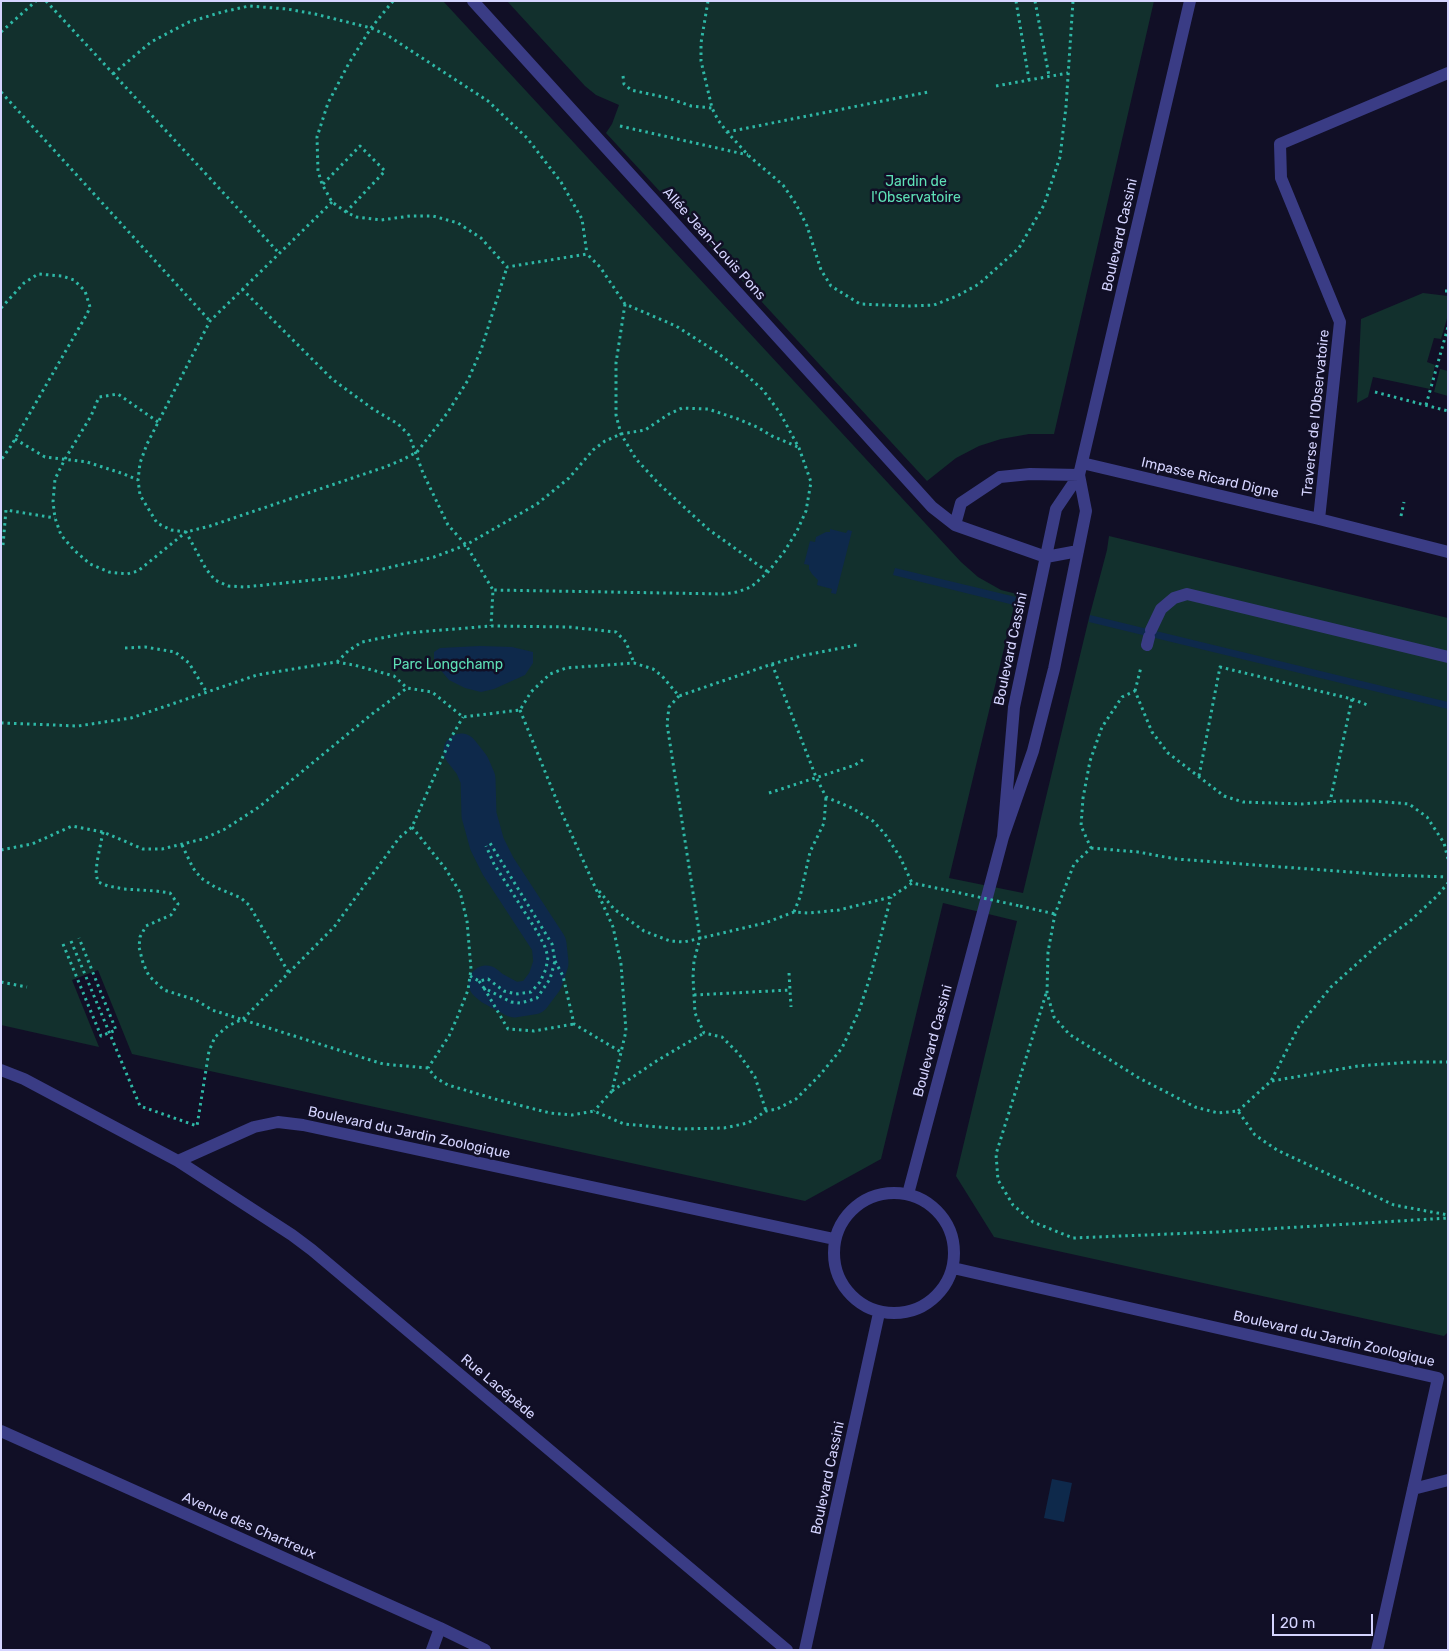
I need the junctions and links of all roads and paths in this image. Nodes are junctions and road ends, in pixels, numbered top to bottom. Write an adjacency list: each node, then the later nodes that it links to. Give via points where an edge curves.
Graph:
1 (36, 1): 11 (path)
2 (46, 1): 14 (path)
3 (393, 1): 10 (path)
4 (708, 1): 21 (path, via 701,61)
5 (1016, 1): 17 (path)
6 (1035, 1): 16 (path)
7 (1073, 1): 12 (path)
8 (1190, 1): 46 (street, Boulevard Cassini)
9 (477, 3): 22 (street, Allée Jean-Louis Pons)
10 (371, 28): 14 (path, via 316,14 249,6 190,22 152,42); 25 (path, via 328,103 317,137 318,171); 29 (path, via 387,35 488,101 527,138 561,182 582,219)
11 (1, 32)
12 (1068, 73): 16 (path); 24 (path, via 1060,157 1044,205 1019,248 996,269 979,284 934,305 860,304 831,286 821,270 796,204 783,185)
13 (1448, 73): 50 (street, Traverse de l'Observatoire, via 1280,144 1281,178 1340,322)
14 (113, 74): 28 (path)
15 (623, 76): 21 (path, via 624,84 631,90 691,106)
16 (1049, 76): 17 (path)
17 (1029, 80): 18 (path)
18 (996, 86)
19 (1, 92): 34 (path)
20 (928, 92): 23 (path)
21 (712, 108): 23 (path)
22 (576, 115): 24 (path); 52 (street, Allée Jean-Louis Pons, via 932,507)
23 (727, 132): 24 (path)
24 (749, 156)
25 (322, 184): 26 (path); 27 (path, via 360,146 385,171)
26 (332, 202): 27 (path); 28 (path)
27 (346, 212): 30 (path, via 356,217 382,220 433,216 458,223 482,238)
28 (278, 253): 31 (path)
29 (587, 254): 30 (path); 32 (path)
30 (507, 267): 43 (path, via 481,350 468,380 448,412)
31 (242, 290): 34 (path); 43 (path, via 332,379 404,430)
32 (625, 304): 40 (path, via 616,363 616,416); 42 (path, via 676,326 743,372 763,390 780,413)
33 (1, 308): 41 (path, via 24,283 38,274 74,280 86,291 90,307)
34 (210, 320): 39 (path)
35 (1448, 327): 37 (path)
36 (1375, 392): 37 (path)
37 (1426, 405): 38 (path)
38 (1448, 411)
39 (158, 422): 45 (path, via 118,394 99,397); 47 (path, via 140,463)
40 (621, 434): 42 (path, via 645,430 682,408 708,409 738,419); 55 (path, via 593,450 569,478 537,504); 59 (path, via 636,459 658,484 708,528)
41 (15, 439): 44 (path); 45 (path, via 45,457)
42 (799, 448): 59 (path, via 811,482 806,511 784,552)
43 (416, 452): 53 (path, via 385,467); 55 (path, via 448,524)
44 (1, 460)
45 (65, 460): 47 (path, via 87,462); 49 (path, via 56,480)
46 (1081, 469): 50 (street, Impasse Ricard Digne); 52 (street, Impasse Ricard Digne, via 1000,477 961,503); 56 (street, Boulevard Cassini, via 1086,510); 58 (street, Boulevard Cassini, via 1056,509)
47 (138, 480): 53 (path, via 140,495 157,523 171,530)
48 (1404, 502): 51 (path)
49 (55, 518): 53 (path, via 61,535 90,564 118,573 138,571); 54 (path, via 6,510)
50 (1319, 518): 57 (street, Impasse Ricard Digne)
51 (1401, 520)
52 (955, 525): 58 (street, Allée Jean-Louis Pons)
53 (186, 532): 55 (path, via 206,569 216,580 228,586 245,587 342,577)
54 (3, 545)
55 (466, 546): 60 (path)
56 (1078, 551): 58 (street); 85 (street, Boulevard Cassini, via 1054,669 1033,750)
57 (1448, 552)
58 (1046, 557): 85 (street, Boulevard Cassini, via 1014,708)
59 (768, 572): 60 (path, via 751,587 724,594)
60 (493, 590): 61 (path)
61 (491, 626): 66 (path, via 406,633 362,642); 67 (path, via 616,632 626,642)
62 (1149, 637): 65 (street, via 1161,609 1174,598 1187,594)
63 (856, 645): 68 (path)
64 (125, 648): 70 (path, via 145,647 175,652 189,663)
65 (1448, 657)
66 (336, 662): 69 (path, via 394,676); 70 (path, via 257,675)
67 (634, 663): 71 (path, via 653,669); 74 (path, via 566,668 550,674 531,692)
68 (772, 664): 71 (path); 78 (path)
69 (407, 688): 75 (path, via 432,692); 88 (path, via 260,807 225,829)
70 (206, 691): 76 (path, via 131,718 78,726)
71 (679, 696): 101 (path, via 669,707 667,724)
72 (1352, 699): 73 (path); 79 (path, via 1220,667); 82 (path)
73 (1370, 706)
74 (520, 710): 75 (path); 96 (path)
75 (463, 717): 83 (path)
76 (1, 723)
77 (864, 759): 78 (path)
78 (816, 777): 80 (path); 81 (path)
79 (1198, 777): 82 (path, via 1224,796 1243,802); 90 (path, via 1168,753 1152,732 1135,691 1122,698 1102,727 1088,770 1082,826)
80 (769, 793)
81 (826, 797): 94 (path, via 873,821 900,857); 98 (path, via 824,823 810,852)
82 (1330, 802): 87 (path, via 1409,804 1427,817)
83 (412, 827): 105 (path, via 399,838 334,927); 107 (path, via 460,892 468,921)
84 (103, 832): 88 (path, via 143,849); 91 (path, via 72,826 32,844); 116 (path, via 97,862 98,882 124,889 170,893 178,904 171,916 146,926 140,937 139,947 149,976 164,990)
85 (1003, 837): 130 (street, Boulevard Cassini)
86 (490, 843): 104 (path, via 552,944)
87 (1446, 843): 92 (path)
88 (182, 846): 105 (path, via 201,878 241,898 249,906)
89 (486, 846): 108 (path, via 546,947 548,957 540,982 531,992 516,994 504,991 488,978)
90 (1091, 848): 93 (path, via 1176,859); 99 (path, via 1074,864)
91 (1, 850)
92 (1448, 859)
93 (1448, 877)
94 (912, 883): 97 (path); 99 (path, bridge)
95 (1448, 883): 124 (path, via 1410,922 1381,942 1331,987 1299,1026)
96 (597, 889): 101 (path, via 614,909 644,931 670,941); 120 (path, via 613,926 621,964 626,1031)
97 (891, 897): 98 (path, via 840,910); 127 (path, via 862,1002 842,1048 796,1099)
98 (794, 912): 101 (path, via 765,923)
99 (1055, 914): 113 (path, via 1048,952)
100 (79, 938): 118 (path, via 116,1030)
101 (700, 938): 114 (path, via 692,977)
102 (71, 941): 118 (path)
103 (63, 944): 118 (path, via 101,1036)
104 (555, 961): 111 (path, via 550,979 537,998 511,1002); 117 (path, via 563,976)
105 (289, 973): 116 (path)
106 (789, 973): 112 (path)
107 (470, 976): 108 (path); 122 (path, via 468,990 449,1036)
108 (479, 981): 111 (path)
109 (1, 982): 110 (path)
110 (26, 987)
111 (484, 988): 117 (path, via 508,1030 534,1032)
112 (790, 990): 114 (path); 115 (path)
113 (1046, 993): 128 (path, via 1054,1018 1068,1034 1096,1052 1195,1107 1218,1113); 131 (path, via 996,1154 998,1180 1013,1205 1033,1222 1073,1238 1227,1232)
114 (694, 995): 119 (path, via 695,1014)
115 (791, 1006)
116 (243, 1019): 118 (path, via 215,1037 209,1051 197,1126 140,1106); 122 (path, via 383,1064)
117 (574, 1024): 120 (path)
118 (108, 1033)
119 (704, 1033): 125 (path); 127 (path, via 722,1037 739,1054 754,1077)
120 (621, 1052): 125 (path)
121 (1448, 1062): 124 (path, via 1358,1066)
122 (428, 1068): 126 (path, via 448,1085 495,1099 550,1113 572,1115)
123 (1, 1070): 129 (street)
124 (1271, 1081): 128 (path)
125 (612, 1091): 126 (path)
126 (594, 1111): 127 (path, via 624,1124 681,1129 724,1128 748,1123)
127 (766, 1111)
128 (1238, 1111): 131 (path, via 1256,1135 1277,1150 1394,1205)
129 (178, 1161): 132 (street, Boulevard du Jardin Zoologique, via 254,1127 278,1122); 141 (street, Rue Lacépède, via 312,1250)
130 (908, 1194): 132 (street, via 870,1197 854,1207); 133 (street, via 926,1202 940,1214 950,1230)
131 (1448, 1217)
132 (834, 1239): 134 (street, via 833,1258 847,1293)
133 (953, 1268): 134 (street, via 946,1285 933,1300 917,1310); 137 (street, Boulevard du Jardin Zoologique, via 1438,1378)
134 (879, 1313): 142 (street, Boulevard Cassini)
135 (1, 1431): 138 (street, Avenue des Chartreux)
136 (1448, 1480): 137 (street)
137 (1413, 1489): 143 (street, Boulevard du Jardin Zoologique)
138 (440, 1628): 139 (street); 140 (street, Avenue des Chartreux)
139 (432, 1650)
140 (485, 1650)
141 (787, 1650)
142 (805, 1650)
143 (1377, 1650)

